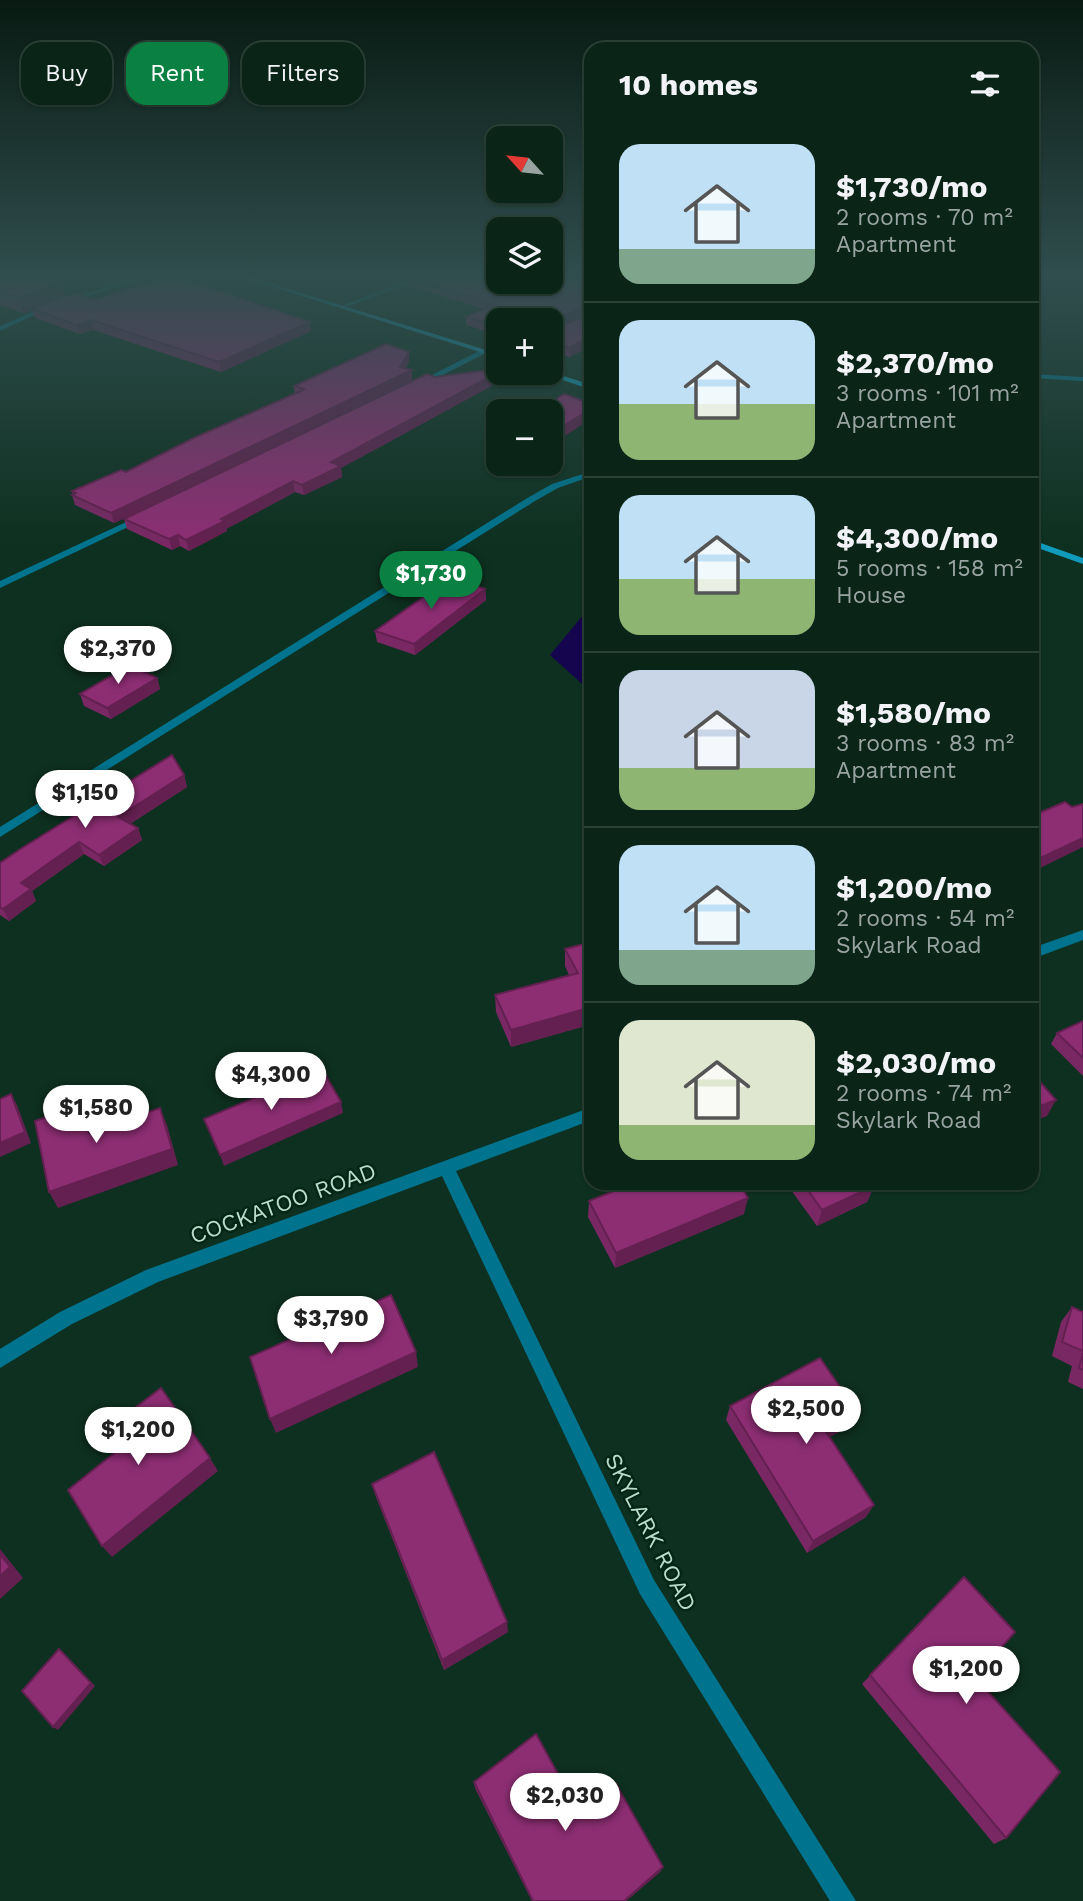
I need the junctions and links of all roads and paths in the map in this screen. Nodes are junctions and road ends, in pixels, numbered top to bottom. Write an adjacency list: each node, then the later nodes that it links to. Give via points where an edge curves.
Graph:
1 (458, 365): 6 (street)
2 (1039, 376): 4 (street)
3 (563, 379): 5 (main road)
4 (1083, 379)
5 (584, 385)
6 (413, 387)
7 (584, 476): 12 (street, via 532,499)
8 (156, 511): 11 (street)
9 (1039, 545): 10 (main road)
10 (1083, 561)
11 (0, 584)
12 (0, 833)
13 (1083, 935): 14 (street)
14 (1039, 951)
15 (584, 1116): 16 (street, COCKATOO ROAD)
16 (446, 1167): 17 (street, COCKATOO ROAD, via 152,1276 66,1318); 18 (street, SKYLARK ROAD, via 647,1587)
17 (0, 1359)
18 (844, 1901)

